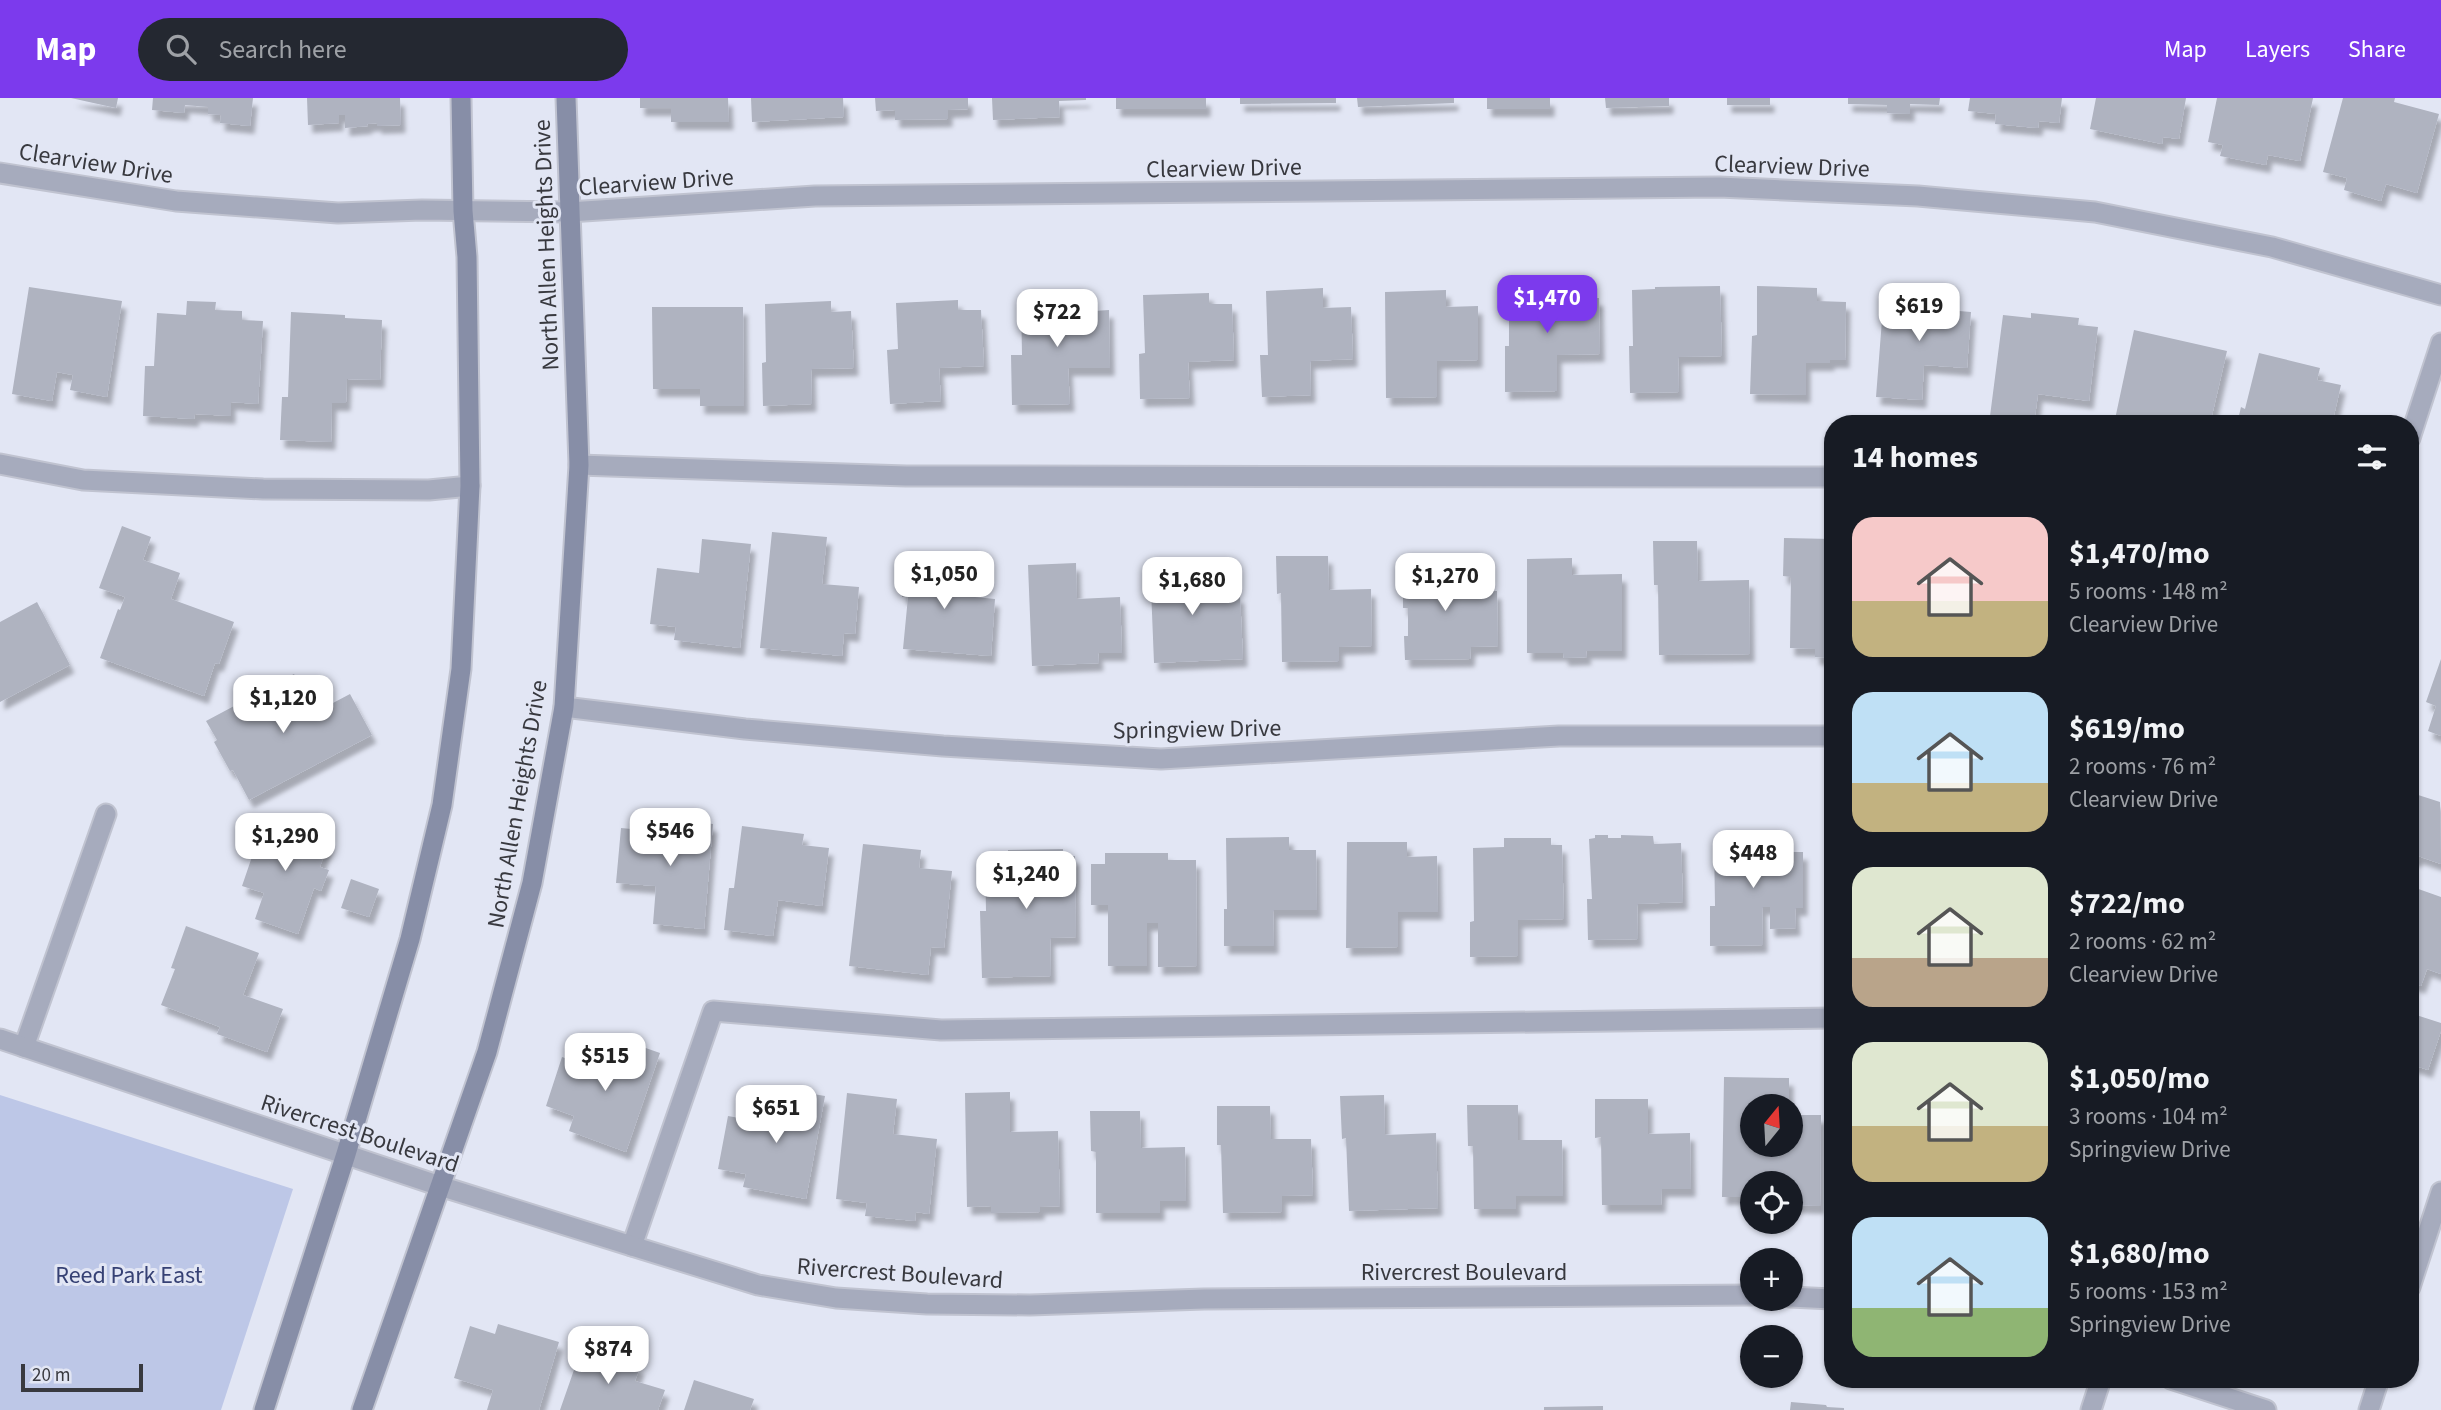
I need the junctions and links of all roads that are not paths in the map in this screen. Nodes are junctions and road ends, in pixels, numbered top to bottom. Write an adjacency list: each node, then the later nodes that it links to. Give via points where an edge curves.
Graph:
1 (461, 98): 4 (main road)
2 (566, 98): 5 (main road, North Allen Heights Drive)
3 (0, 173): 4 (street, Clearview Drive, via 176,201 338,213)
4 (463, 211): 5 (street, Clearview Drive); 12 (main road)
5 (569, 212): 6 (street, Clearview Drive, via 815,196 1705,187 1891,195 2095,212 2272,247); 10 (main road, North Allen Heights Drive)
6 (2441, 295)
7 (2441, 344): 8 (street)
8 (2418, 415)
9 (0, 464): 12 (street, via 83,480 264,489 429,491)
10 (579, 466): 11 (street, via 906,476); 13 (main road, North Allen Heights Drive)
11 (1824, 477)
12 (470, 485): 19 (main road, via 461,669 442,805 411,939)
13 (564, 707): 14 (street, Springview Drive, via 744,729 1161,760 1559,736); 20 (main road, North Allen Heights Drive, via 529,896 487,1052)
14 (1824, 736)
15 (106, 814): 18 (street)
16 (1824, 1018): 22 (street, via 941,1030 713,1011)
17 (0, 1039): 18 (street, Rivercrest Boulevard)
18 (24, 1047): 19 (street, Rivercrest Boulevard)
19 (346, 1154): 20 (street, Rivercrest Boulevard); 30 (main road)
20 (440, 1186): 22 (street, Rivercrest Boulevard); 31 (main road, North Allen Heights Drive)
21 (2441, 1192): 23 (street)
22 (632, 1246): 24 (street, Rivercrest Boulevard, via 758,1285 836,1298 927,1304)
23 (2419, 1259)
24 (1740, 1295)
25 (1803, 1298): 26 (street)
26 (1824, 1299)
27 (2098, 1388): 32 (street)
28 (2199, 1388): 33 (street)
29 (2376, 1388): 34 (street)
30 (264, 1410)
31 (362, 1410)
32 (2091, 1410)
33 (2266, 1410)
34 (2369, 1410)

